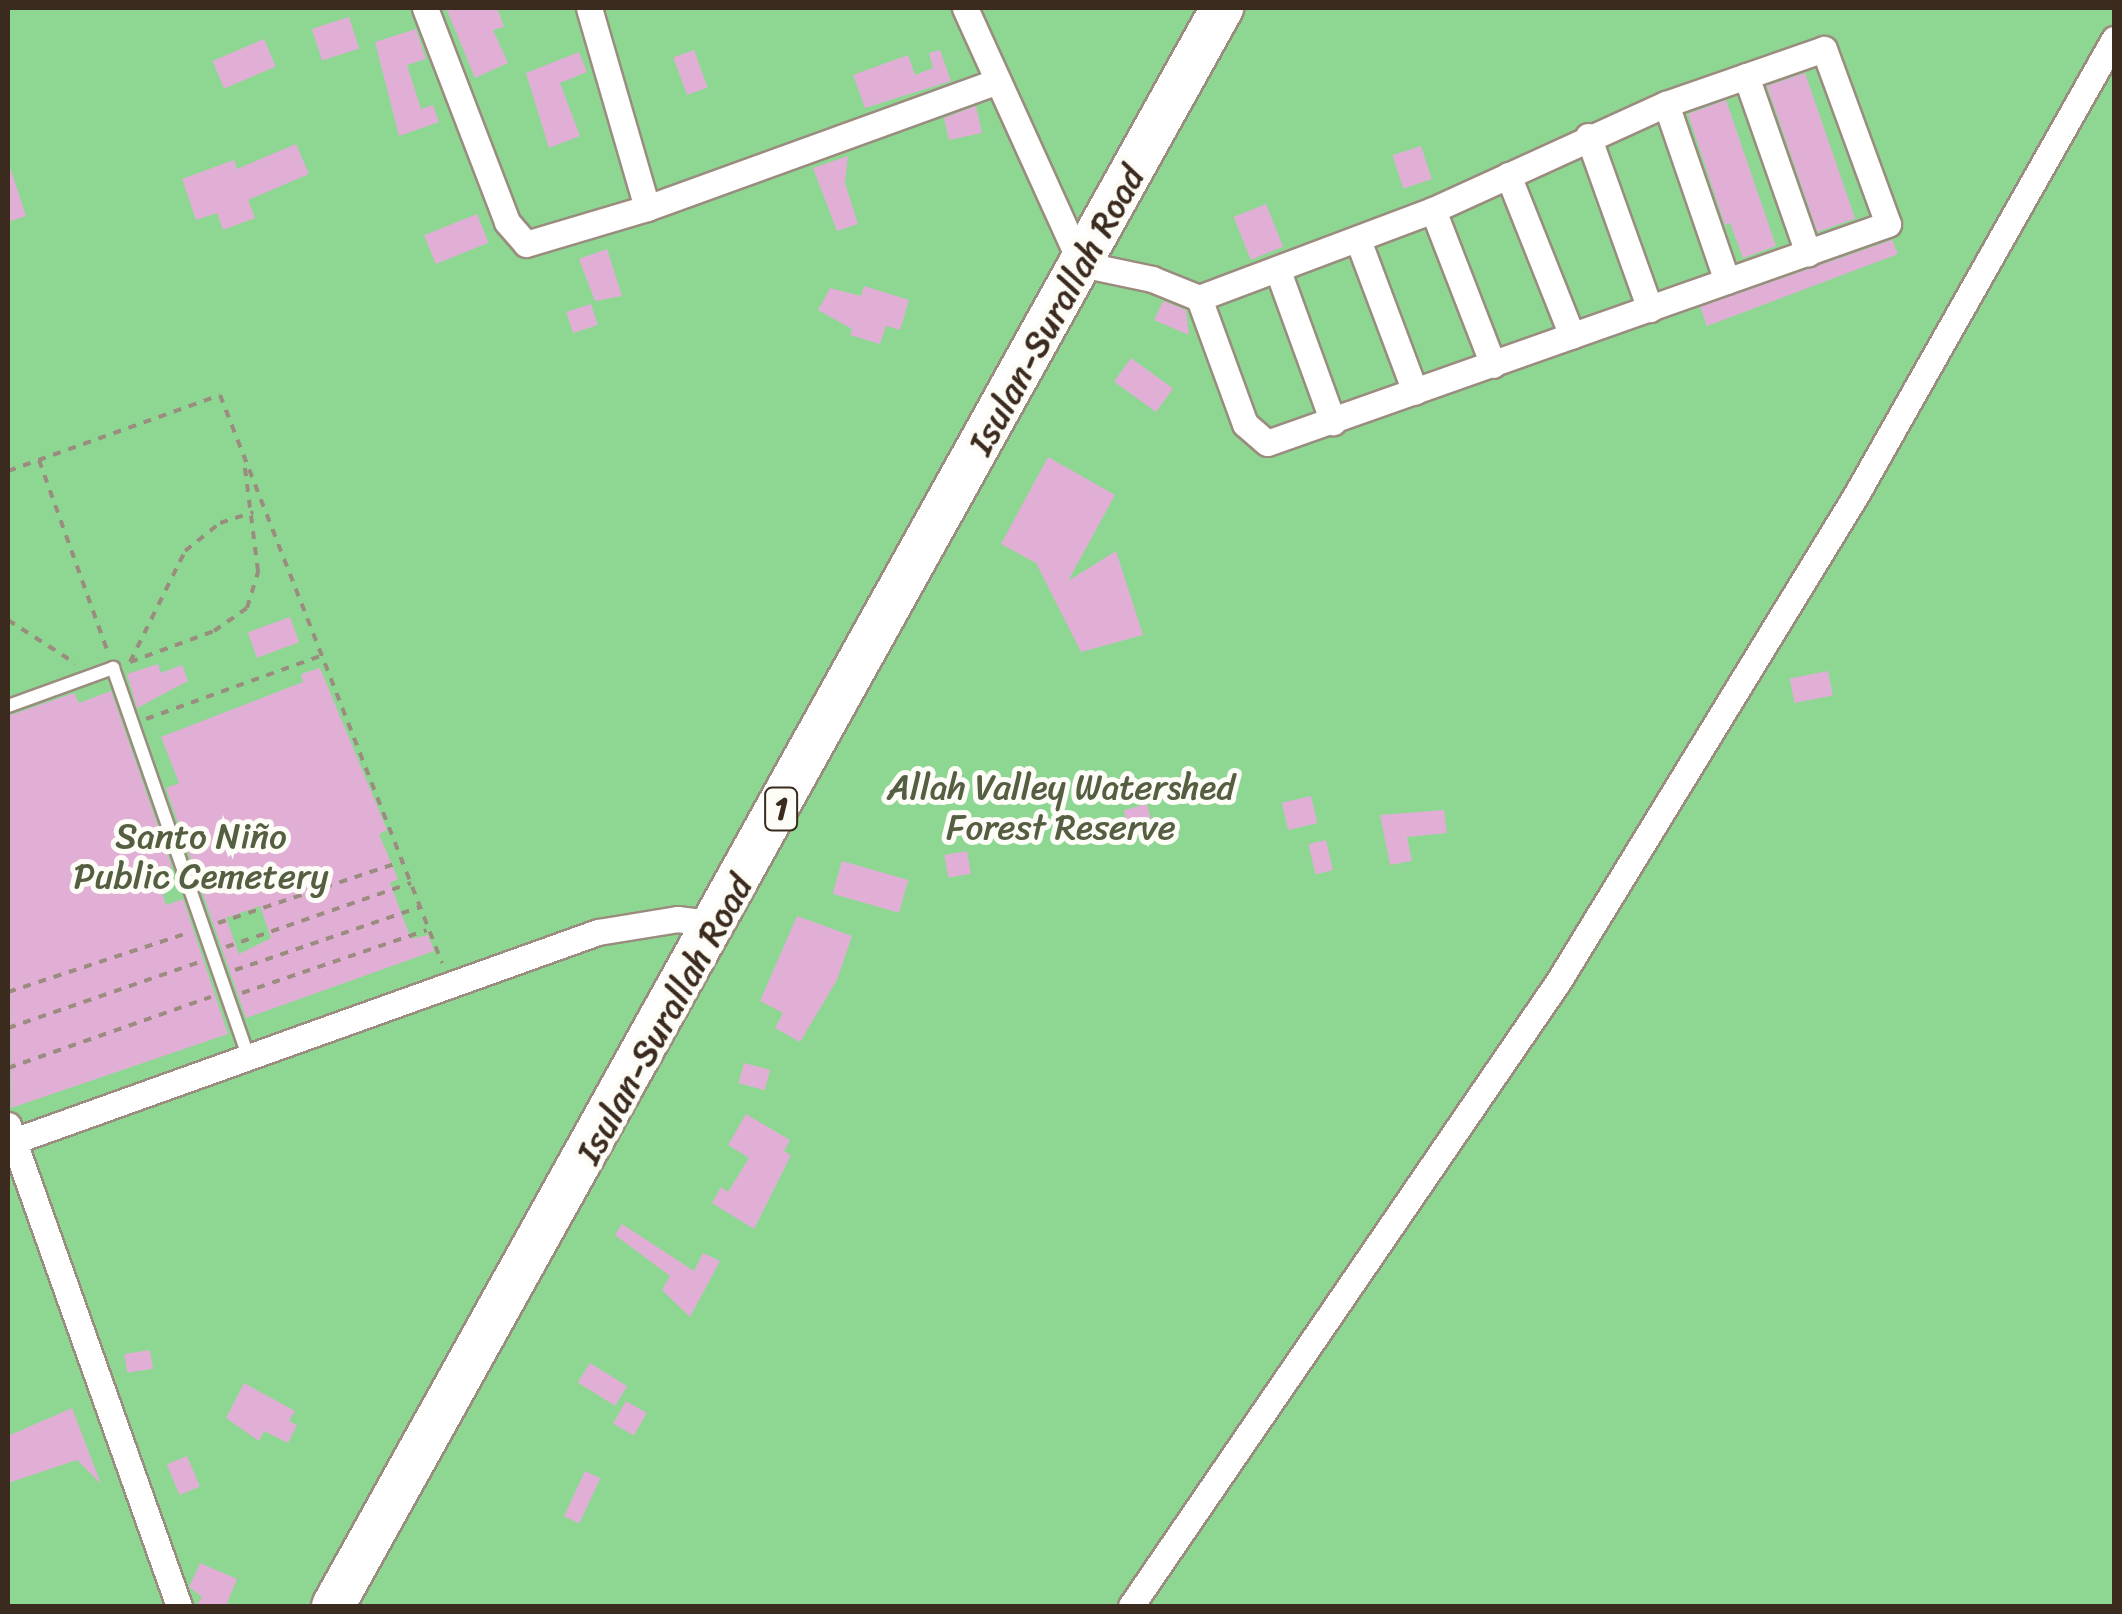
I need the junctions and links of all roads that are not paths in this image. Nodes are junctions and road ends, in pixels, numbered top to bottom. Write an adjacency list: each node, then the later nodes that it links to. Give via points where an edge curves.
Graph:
1 (425, 8): 11 (street, via 514,236 526,244 548,242)
2 (590, 8): 11 (street)
3 (965, 8): 7 (street)
4 (1222, 8): 15 (highway, Isulan-Surallah Road / 1)
5 (2114, 39): 30 (street, via 1856,495 1558,982)
6 (1746, 76): 8 (street); 14 (street); 14 (street, via 1824,48 1888,224)
7 (998, 81): 11 (street); 15 (street)
8 (1666, 104): 9 (street); 17 (street)
9 (1588, 136): 10 (street); 19 (street)
10 (1508, 175): 12 (street); 20 (street)
11 (646, 208)
12 (1433, 210): 13 (street); 21 (street)
13 (1358, 240): 16 (street); 22 (street)
14 (1808, 252): 17 (street)
15 (1081, 264): 18 (street, via 1152,279); 25 (highway, Isulan-Surallah Road / 1)
16 (1278, 272): 18 (street); 23 (street)
17 (1727, 281): 19 (street)
18 (1199, 298): 23 (street, via 1250,434 1267,443)
19 (1650, 309): 20 (street)
20 (1572, 336): 21 (street)
21 (1493, 365): 22 (street)
22 (1415, 392): 23 (street)
23 (1333, 422)
24 (8, 706): 26 (lane, via 113,668)
25 (718, 924): 26 (street, via 678,919 598,932); 29 (highway, Isulan-Surallah Road / 1)
26 (248, 1056): 27 (street)
27 (10, 1136): 28 (street)
28 (179, 1606)
29 (332, 1606)
30 (1131, 1606)

